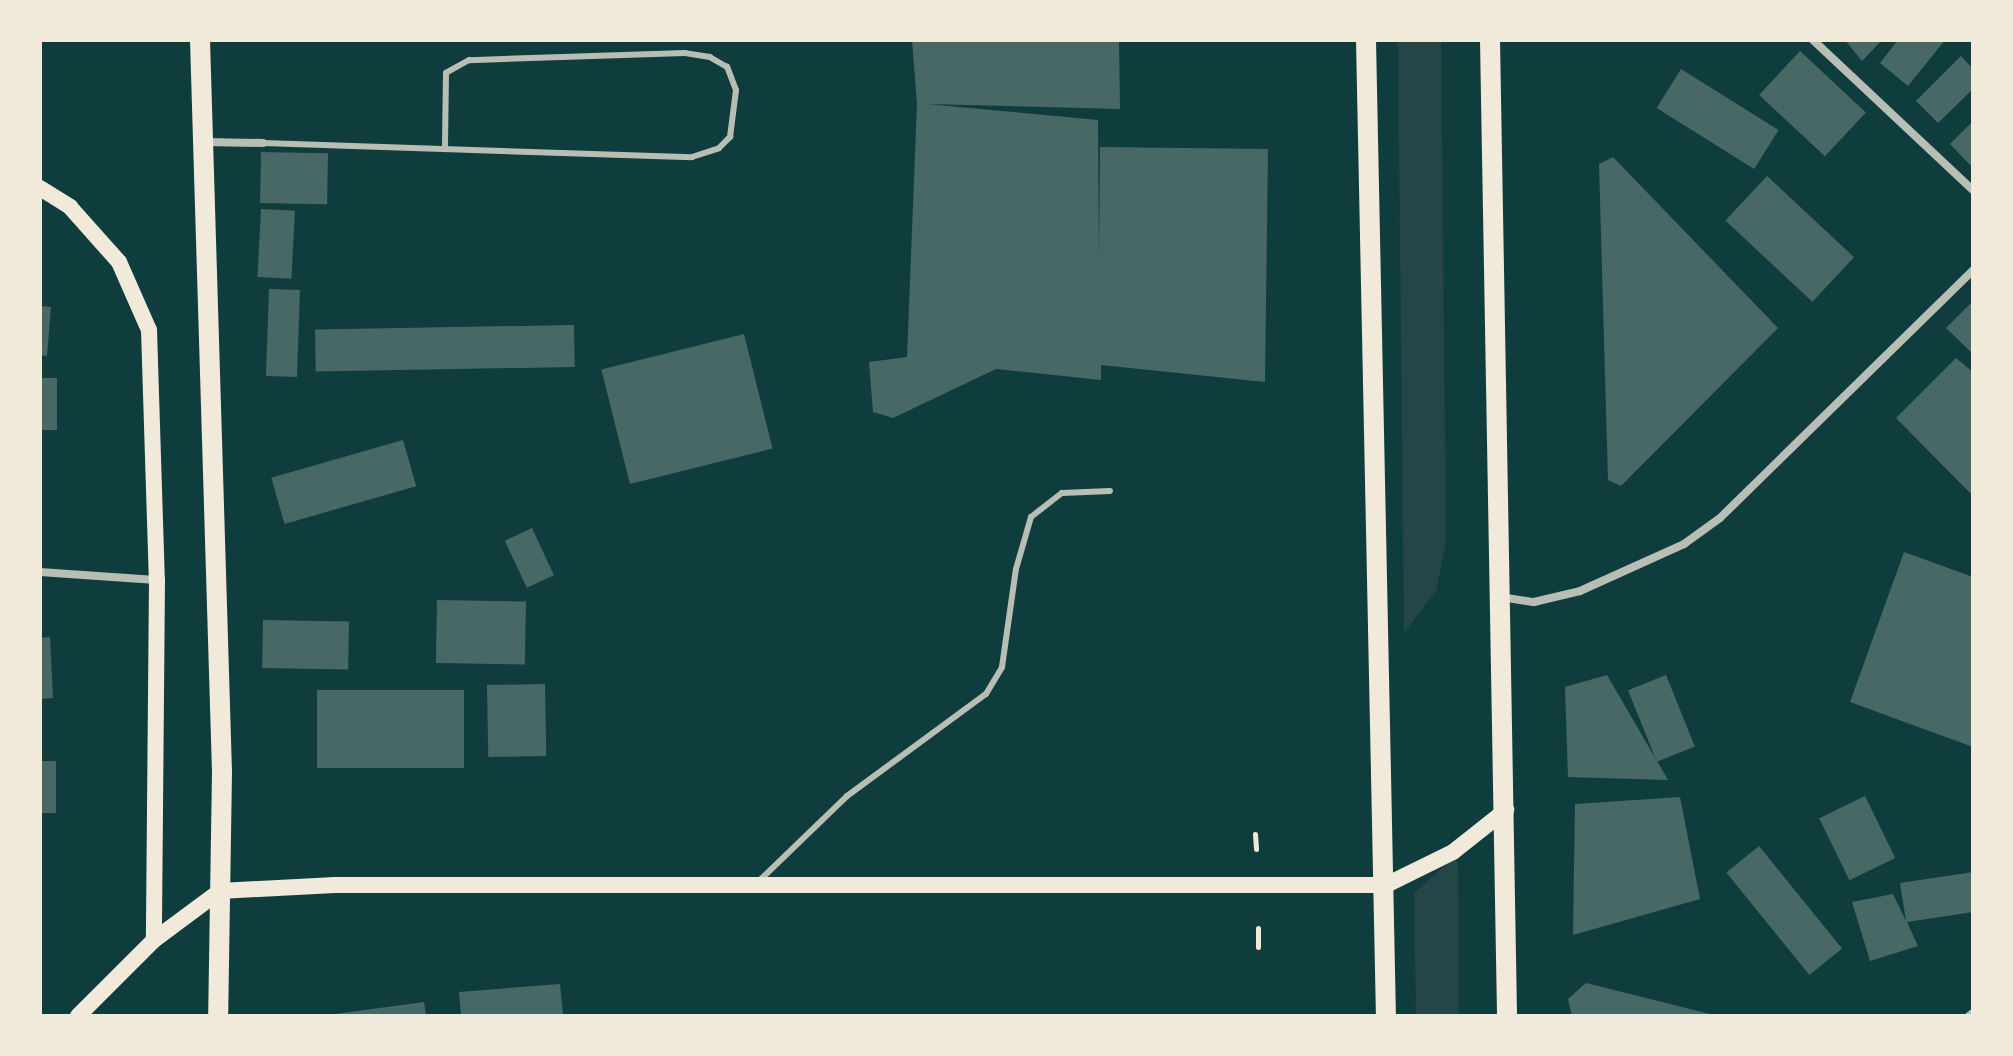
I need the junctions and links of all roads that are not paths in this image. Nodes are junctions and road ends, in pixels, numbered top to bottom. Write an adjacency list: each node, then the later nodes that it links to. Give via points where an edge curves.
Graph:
1 (200, 40): 5 (main road)
2 (1366, 40): 16 (main road, via 1372,474)
3 (1490, 40): 14 (main road)
4 (1813, 40): 9 (street)
5 (204, 142): 6 (street); 18 (main road, via 222,772)
6 (263, 143): 7 (lane)
7 (445, 147): 7 (lane, via 705,155 730,137 736,90 727,67 710,57 685,53 469,60 446,73)
8 (40, 188): 13 (main road, via 70,207 119,262 149,330)
9 (1973, 190)
10 (1973, 270): 14 (street, via 1720,518 1684,544 1580,591 1534,602)
11 (1110, 491): 17 (lane, via 1062,493 1031,517 1016,569 1002,667 986,694 847,796)
12 (40, 572): 13 (street)
13 (157, 580): 19 (main road)
14 (1501, 597): 15 (main road)
15 (1506, 810): 16 (main road, via 1442,859); 23 (main road)
16 (1386, 885): 17 (main road); 22 (main road)
17 (754, 886): 18 (main road, via 335,885)
18 (220, 891): 19 (main road); 21 (main road)
19 (154, 940): 20 (main road)
20 (78, 1016)
21 (218, 1016)
22 (1386, 1016)
23 (1507, 1016)

